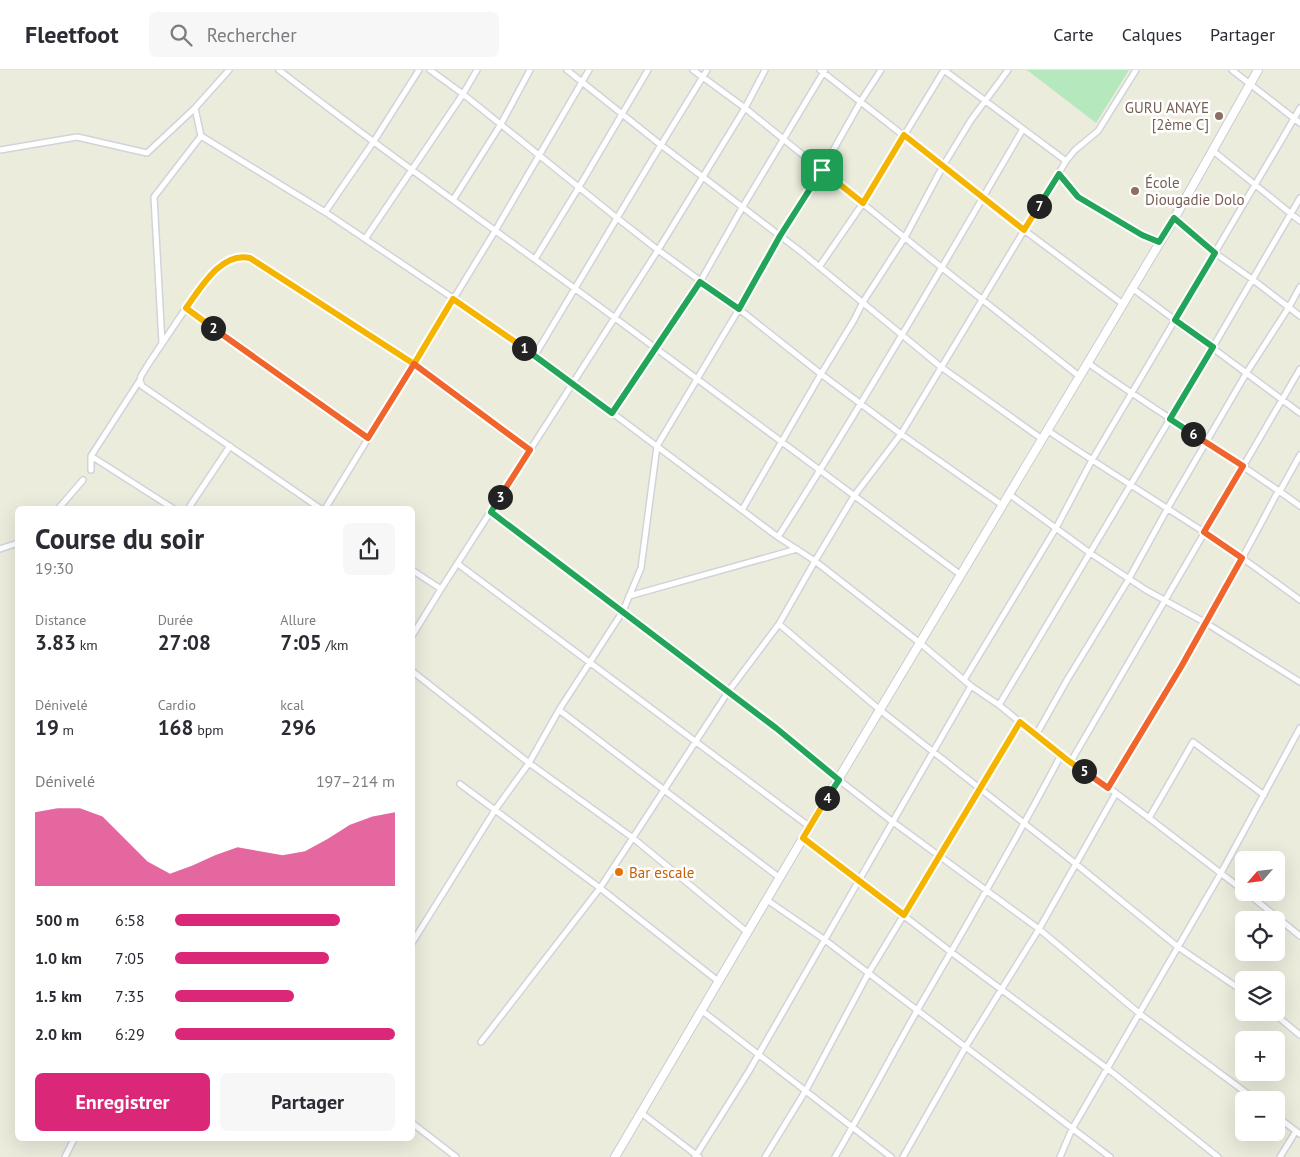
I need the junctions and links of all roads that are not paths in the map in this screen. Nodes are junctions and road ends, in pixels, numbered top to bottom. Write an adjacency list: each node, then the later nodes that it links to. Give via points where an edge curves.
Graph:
1 (229, 70): 26 (street)
2 (279, 70): 37 (street)
3 (419, 70): 37 (street)
4 (430, 70): 23 (street)
5 (477, 70): 23 (street)
6 (530, 70): 32 (street)
7 (567, 70): 21 (street)
8 (589, 70): 21 (street)
9 (648, 70): 29 (street)
10 (693, 70): 20 (street)
11 (707, 70): 20 (street)
12 (765, 70): 27 (street)
13 (880, 70): 24 (street)
14 (944, 70): 25 (street); 34 (street)
15 (1008, 70): 25 (street)
16 (1136, 70): 42 (street, via 1098,131)
17 (1232, 70): 22 (street)
18 (1258, 70): 22 (street)
19 (823, 71): 24 (street); 36 (street)
20 (702, 78): 27 (street); 38 (street)
21 (582, 82): 29 (street); 41 (street)
22 (1249, 83): 30 (street); 40 (street)
23 (463, 94): 32 (street); 44 (street)
24 (861, 101): 34 (street); 45 (street)
25 (984, 101): 33 (street); 43 (street)
26 (195, 108): 35 (street); 39 (street, via 147,153 77,138)
27 (745, 108): 36 (street); 47 (street)
28 (1300, 108): 30 (street)
29 (622, 114): 38 (street); 49 (street)
30 (1294, 118): 31 (street); 48 (street)
31 (1300, 123)
32 (501, 124): 41 (street); 52 (street)
33 (1023, 129): 42 (street); 50 (street)
34 (904, 135): 43 (street); 53 (street)
35 (201, 136): 55 (street); 87 (street, via 154,197)
36 (784, 138): 45 (street); 54 (street)
37 (374, 142): 44 (street); 55 (street)
38 (661, 145): 47 (street); 57 (street)
39 (0, 150)
40 (1212, 150): 48 (street); 58 (street)
41 (539, 155): 49 (street); 61 (street)
42 (1066, 161): 46 (street)
43 (943, 166): 50 (street); 63 (street)
44 (412, 170): 52 (street); 64 (street)
45 (822, 170): 53 (street); 62 (street)
46 (1059, 174): 60 (street); 65 (street, via 1078,197)
47 (703, 177): 54 (street); 66 (street)
48 (1256, 184): 56 (street); 67 (street)
49 (579, 187): 57 (street); 68 (street)
50 (983, 198): 60 (street); 70 (street)
51 (1300, 198): 56 (street)
52 (453, 200): 61 (street)
53 (863, 203): 63 (street); 69 (street)
54 (742, 208): 62 (street); 72 (street)
55 (325, 212): 64 (street)
56 (1290, 214): 59 (street); 71 (street)
57 (617, 218): 66 (street); 73 (street)
58 (1174, 218): 65 (street); 67 (street)
59 (1300, 221)
60 (1024, 230): 77 (street); 79 (street)
61 (495, 231): 68 (street); 76 (street)
62 (780, 236): 69 (street); 82 (street)
63 (905, 236): 70 (street); 78 (street)
64 (365, 239): 76 (street)
65 (1159, 242): 74 (street)
66 (658, 250): 72 (street); 84 (street)
67 (1215, 253): 71 (street); 85 (street)
68 (534, 259): 73 (street)
69 (819, 267): 78 (street)
70 (941, 267): 77 (street); 86 (street)
71 (1252, 279): 80 (street); 88 (street)
72 (700, 282): 82 (street); 89 (street)
73 (575, 288): 84 (street); 90 (street)
74 (1132, 288): 79 (street); 85 (street)
75 (1300, 288): 80 (street)
76 (453, 299): 90 (street); 92 (street)
77 (983, 299): 93 (street); 97 (street)
78 (863, 302): 86 (street); 96 (street)
79 (1123, 304): 91 (street)
80 (1289, 307): 83 (street); 95 (street)
81 (186, 308): 87 (street); 92 (street, via 212,274 234,258 244,256); 109 (street)
82 (739, 309): 96 (street); 98 (street)
83 (1300, 316)
84 (616, 318): 89 (street); 100 (street)
85 (1175, 320): 88 (street); 101 (street)
86 (903, 334): 93 (street); 103 (street)
87 (162, 344): 99 (street)
88 (1213, 347): 95 (street); 106 (street)
89 (656, 348): 98 (street); 104 (street)
90 (535, 355): 100 (street)
91 (1088, 363): 97 (street); 101 (street)
92 (414, 364): 109 (street); 115 (street)
93 (941, 367): 108 (street); 110 (street)
94 (1300, 369): 102 (street)
95 (1246, 372): 102 (street); 112 (street)
96 (821, 374): 103 (street); 111 (street)
97 (1079, 376): 107 (street)
98 (697, 379): 111 (street); 114 (street)
99 (140, 380): 113 (street, via 142,386); 117 (street)
100 (573, 384): 104 (street); 115 (street)
101 (1131, 393): 106 (street); 118 (street)
102 (1282, 399): 105 (street); 119 (street)
103 (860, 403): 108 (street); 121 (street)
104 (612, 413): 114 (street)
105 (1300, 413)
106 (1170, 419): 112 (street); 123 (street)
107 (1047, 430): 110 (street); 118 (street)
108 (901, 434): 126 (street); 132 (street)
109 (368, 438): 131 (street)
110 (1042, 439): 125 (street)
111 (782, 442): 121 (street); 135 (street)
112 (1206, 442): 119 (street); 134 (street)
113 (230, 446): 129 (street); 130 (street)
114 (657, 446): 135 (street); 151 (street, via 641,568)
115 (530, 450): 136 (street)
116 (1300, 455): 124 (street)
117 (91, 456): 120 (street); 128 (street)
118 (1092, 460): 123 (street); 137 (street)
119 (1243, 466): 124 (street); 138 (street)
120 (91, 470)
121 (820, 471): 126 (street); 139 (street)
122 (83, 480): 127 (street)
123 (1130, 485): 134 (street); 143 (street)
124 (1280, 491): 133 (street); 144 (street)
125 (1009, 494): 132 (street); 137 (street)
126 (854, 496): 145 (street); 148 (street)
127 (61, 506)
128 (165, 506)
129 (190, 506)
130 (317, 506)
131 (327, 506)
132 (1002, 506): 148 (street)
133 (1300, 506)
134 (1167, 509): 138 (street); 149 (street)
135 (742, 510): 139 (street)
136 (491, 512): 146 (street); 154 (street)
137 (1056, 528): 143 (street); 162 (street)
138 (1204, 532): 144 (street); 152 (street)
139 (778, 537): 142 (street)
140 (15, 544): 141 (street)
141 (0, 549)
142 (796, 549): 145 (street); 151 (street)
143 (1090, 553): 149 (street); 167 (street)
144 (1242, 558): 153 (street); 155 (street)
145 (815, 561): 156 (street); 158 (street)
146 (458, 564): 150 (street); 159 (street)
147 (415, 572): 150 (street)
148 (961, 575): 158 (street)
149 (1129, 579): 152 (street); 172 (street)
150 (441, 589): 157 (street)
151 (629, 596): 154 (street)
152 (1165, 600): 155 (street); 177 (street)
153 (1300, 600)
154 (623, 611): 159 (street); 166 (street)
155 (1206, 623): 161 (street); 181 (street)
156 (779, 624): 166 (street); 169 (street)
157 (415, 631)
158 (920, 643): 162 (street); 169 (street)
159 (590, 662): 168 (street); 174 (street)
160 (415, 673): 178 (street)
161 (1288, 674): 163 (street); 165 (street)
162 (964, 680): 164 (street)
163 (1300, 682)
164 (971, 686): 167 (street); 175 (street)
165 (1300, 688)
166 (728, 692): 174 (street); 179 (street)
167 (999, 705): 170 (street)
168 (559, 710): 178 (street); 183 (street)
169 (880, 710): 175 (street); 179 (street)
170 (1020, 722): 172 (street); 182 (street)
171 (1300, 728): 173 (street)
172 (1036, 735): 176 (street)
173 (1298, 738): 185 (street)
174 (695, 742): 183 (street); 190 (street)
175 (933, 752): 182 (street); 188 (street)
176 (1062, 755): 177 (street); 189 (street)
177 (1070, 762): 181 (street)
178 (530, 763): 186 (street); 191 (street)
179 (839, 780): 188 (street); 190 (street)
180 (460, 784): 186 (street)
181 (1108, 788): 184 (street)
182 (980, 789): 189 (street); 193 (street)
183 (664, 790): 191 (street); 196 (street)
184 (1116, 793): 187 (street); 194 (street)
185 (1264, 795): 187 (street, via 1193,742); 195 (street)
186 (495, 810): 199 (street); 207 (street)
187 (1149, 818): 195 (street)
188 (893, 822): 193 (street); 197 (street)
189 (1025, 824): 194 (street); 200 (street)
190 (810, 827): 192 (street)
191 (633, 838): 199 (street); 205 (street)
192 (803, 838): 196 (street); 197 (street)
193 (940, 856): 200 (street); 203 (street)
194 (1076, 864): 204 (street); 209 (street)
195 (1221, 873): 198 (street); 209 (street)
196 (780, 878): 201 (street)
197 (859, 881): 203 (street); 208 (street)
198 (1235, 884)
199 (600, 888): 212 (street); 220 (street)
200 (986, 891): 204 (street); 210 (street)
201 (766, 900): 205 (street); 208 (street)
202 (1256, 901): 206 (street)
203 (904, 915): 210 (street); 211 (street)
204 (1039, 929): 214 (street); 217 (street)
205 (748, 932): 212 (street)
206 (1300, 936)
207 (415, 938)
208 (825, 940): 211 (street); 222 (street)
209 (1178, 947): 213 (street); 217 (street)
210 (951, 952): 214 (street); 216 (street)
211 (868, 974): 216 (street); 224 (street)
212 (718, 981): 215 (street)
213 (1235, 986)
214 (1001, 990): 221 (street); 223 (street)
215 (701, 1010): 222 (street); 226 (street)
216 (917, 1011): 221 (street); 229 (street)
217 (1140, 1014): 223 (street); 225 (street)
218 (1283, 1021): 219 (street)
219 (1300, 1035)
220 (481, 1042)
221 (965, 1048): 230 (street); 240 (street)
222 (759, 1054): 224 (street); 233 (street)
223 (1108, 1069): 230 (street); 243 (street)
224 (806, 1090): 229 (street); 237 (street)
225 (1244, 1091)
226 (640, 1112): 233 (street); 236 (street)
227 (1285, 1123): 231 (street)
228 (415, 1125): 235 (street)
229 (853, 1127): 238 (street); 239 (street)
230 (1072, 1129): 241 (street); 242 (street)
231 (1298, 1133): 244 (street)
232 (73, 1141): 234 (street)
233 (697, 1156)
234 (65, 1157)
235 (456, 1157)
236 (615, 1157)
237 (766, 1157)
238 (835, 1157)
239 (891, 1157)
240 (902, 1157)
241 (1060, 1157)
242 (1110, 1157)
243 (1218, 1157)
244 (1280, 1157)

